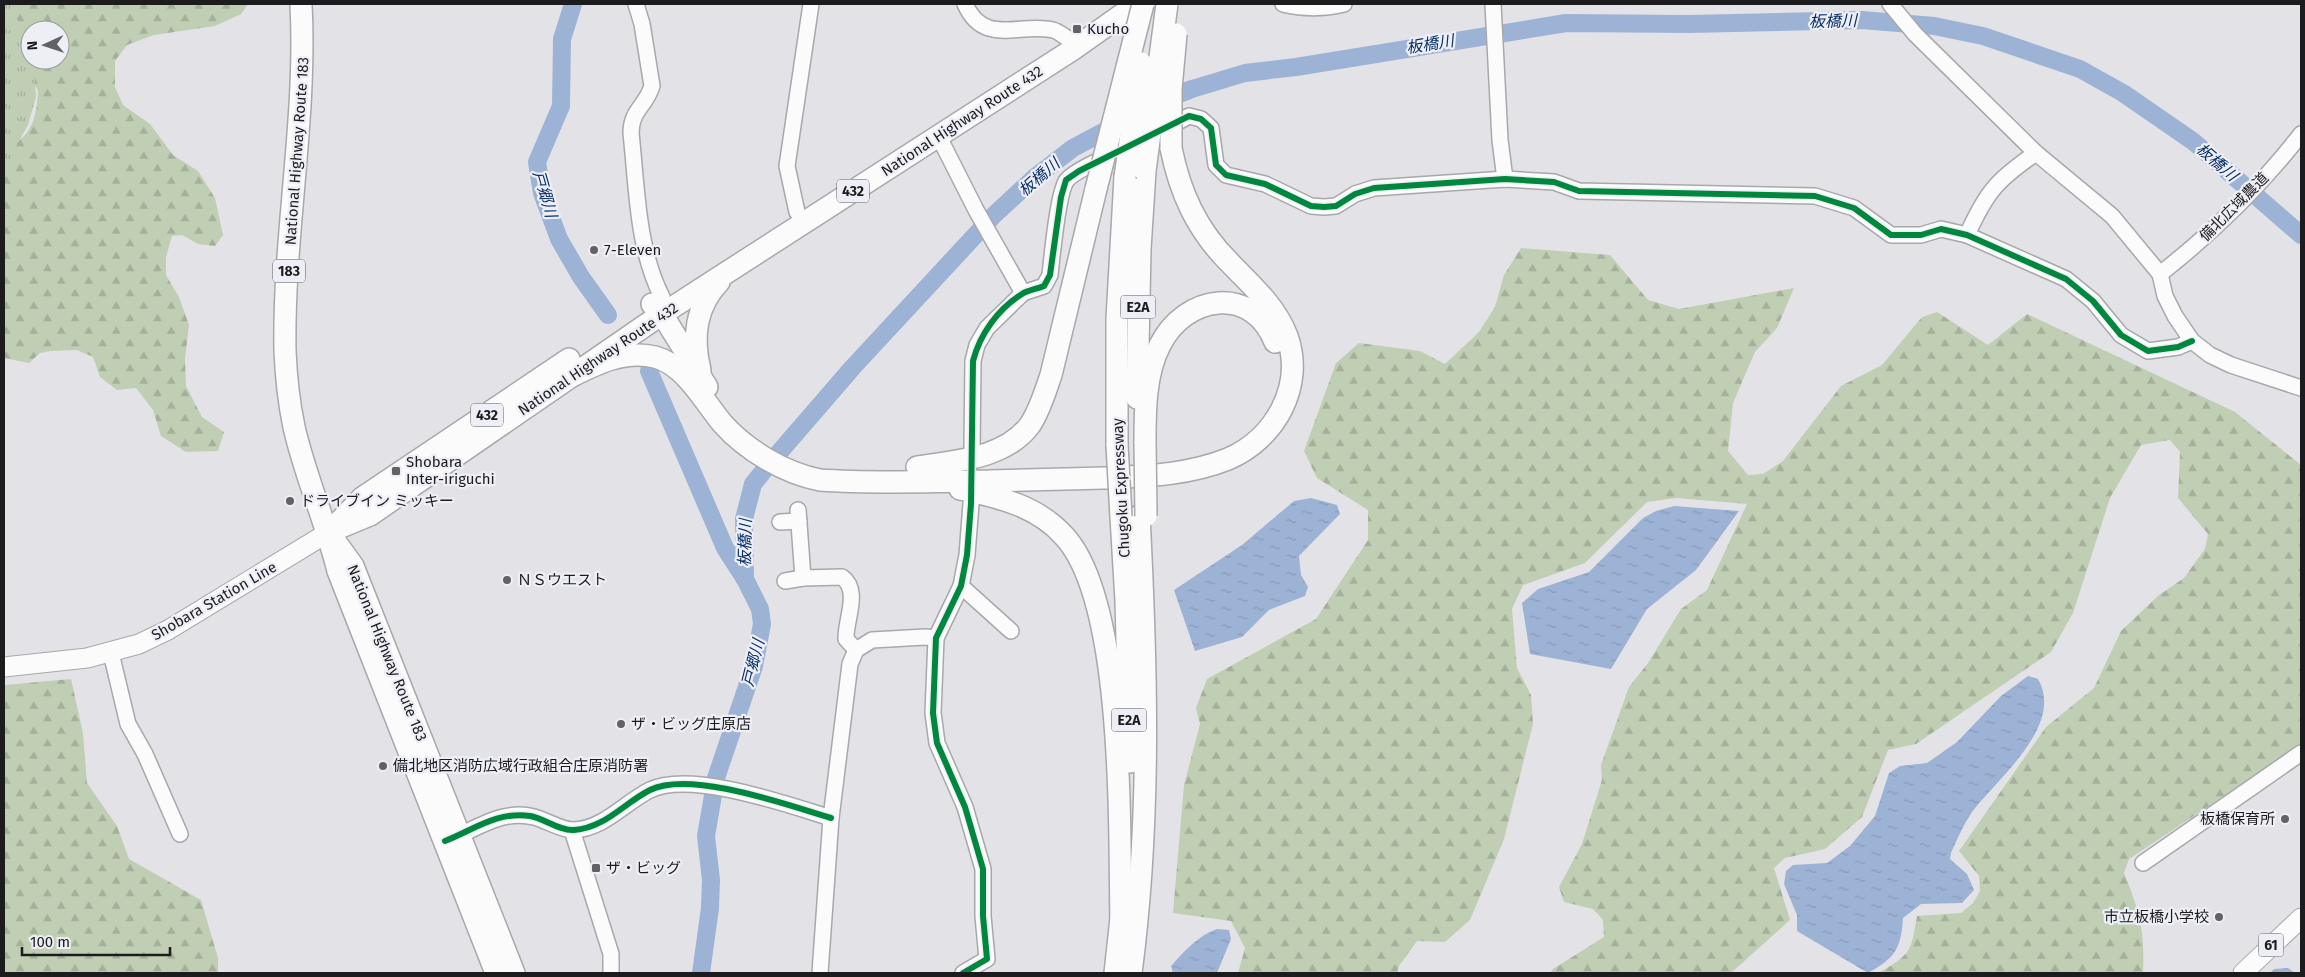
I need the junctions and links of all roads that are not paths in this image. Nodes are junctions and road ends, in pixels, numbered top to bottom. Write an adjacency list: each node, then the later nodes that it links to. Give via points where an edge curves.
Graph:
1 (301, 4): 37 (highway, National Highway Route 183 / 183, via 304,56 286,352 294,426)
2 (636, 4): 26 (street, via 652,86 634,113 631,134 644,244)
3 (812, 4): 21 (street, via 787,166)
4 (965, 4): 15 (street, via 980,23 995,30 1053,30)
5 (1122, 4): 15 (highway, National Highway Route 432 / 432)
6 (1137, 4): 17 (highway, National Highway Route 432 / 432, via 1072,50)
7 (1143, 4): 33 (highway, bridge, via 1044,396 1029,426 992,452)
8 (1150, 4): 19 (highway, Chugoku Expressway / E2A, bridge)
9 (1167, 4): 19 (highway, Chugoku Expressway / E2A, bridge)
10 (1179, 4): 33 (highway, bridge, via 1171,89 1172,148 1183,194 1196,221 1222,255 1269,304 1287,337 1292,354 1290,390 1274,423 1247,449 1194,470 1173,474 1038,480)
11 (1282, 4): 12 (street, via 1324,9)
12 (1344, 4)
13 (1493, 4): 20 (street)
14 (1894, 9): 18 (street, via 1915,34)
15 (1070, 40): 21 (highway, National Highway Route 432 / 432)
16 (2301, 134): 24 (street, 備北広域農道, via 2207,237)
17 (938, 135): 23 (highway, National Highway Route 432 / 432); 25 (street)
18 (2036, 153): 22 (street, via 2003,177 1981,204); 24 (street, via 2112,216)
19 (1135, 174): 31 (highway, Chugoku Expressway / E2A, via 1138,316)
20 (1505, 179): 22 (street, via 1554,182 1579,191 1815,196 1854,208 1891,235 1921,235 1941,229); 25 (street, via 1374,188 1354,194 1336,206 1311,206 1265,184 1226,175 1216,166 1211,128 1201,119 1189,116 1066,180 1050,275 1044,286)
21 (797, 212): 26 (highway, National Highway Route 432 / 432)
22 (1967, 235): 27 (street, via 2066,280 2093,301 2120,335 2148,351 2178,347)
23 (728, 272): 26 (highway, National Highway Route 432 / 432); 29 (highway, via 708,296 698,319 697,359)
24 (2160, 274): 27 (street, via 2174,316)
25 (1023, 293): 32 (street, via 987,328 977,345 972,361)
26 (658, 308): 28 (highway, National Highway Route 432 / 432); 29 (highway); 37 (highway, National Highway Route 432 / 432, via 362,498)
27 (2192, 341): 30 (street, via 2231,365)
28 (568, 378): 29 (highway, via 614,358 644,355 666,362); 37 (highway, National Highway Route 432 / 432, via 370,515)
29 (702, 388): 33 (highway, via 722,422 749,447 803,469 834,481)
30 (2301, 388)
31 (1133, 444): 33 (highway, via 1159,345 1182,316 1198,306 1216,302 1246,307 1258,315 1275,340 1279,365 1277,389 1263,416 1228,446 1191,458 1158,463); 35 (highway, Chugoku Expressway / E2A, bridge)
32 (972, 448)
33 (917, 474): 53 (highway, via 1014,502 1038,513 1066,538 1089,576 1103,634 1117,758)
34 (971, 504): 40 (street)
35 (1135, 516): 53 (highway, Chugoku Expressway / E2A, via 1126,600 1130,760); 60 (highway, Chugoku Expressway / E2A, via 1145,648 1146,766 1144,846)
36 (780, 522): 38 (street, via 799,515)
37 (329, 532): 44 (main road, Shobara Station Line, via 168,630); 50 (highway, National Highway Route 183 / 183, via 353,566)
38 (803, 578): 39 (street); 43 (street, via 842,577 846,580 851,597 846,639)
39 (785, 581)
40 (961, 586): 41 (street); 42 (street)
41 (1011, 631)
42 (936, 638): 43 (street, via 872,640); 58 (street, via 933,713 937,743 965,807 982,869 987,959)
43 (856, 650): 47 (street, via 850,664)
44 (111, 653): 45 (main road, Shobara Station Line); 49 (street, via 128,724 145,754)
45 (4, 667)
46 (2301, 753): 51 (street)
47 (831, 818): 48 (street, via 695,783 667,784 650,790 597,825); 57 (street)
48 (572, 830): 50 (street, via 532,816 508,815); 56 (street, via 611,954)
49 (180, 834)
50 (452, 838): 54 (highway, National Highway Route 183 / 183); 55 (highway, National Highway Route 183 / 183)
51 (2143, 863)
52 (2301, 918): 61 (main road, 61)
53 (1121, 922): 59 (highway, Chugoku Expressway / E2A)
54 (496, 973)
55 (514, 973)
56 (611, 973)
57 (820, 973)
58 (963, 973)
59 (1115, 973)
60 (1131, 973)
61 (2243, 973)

